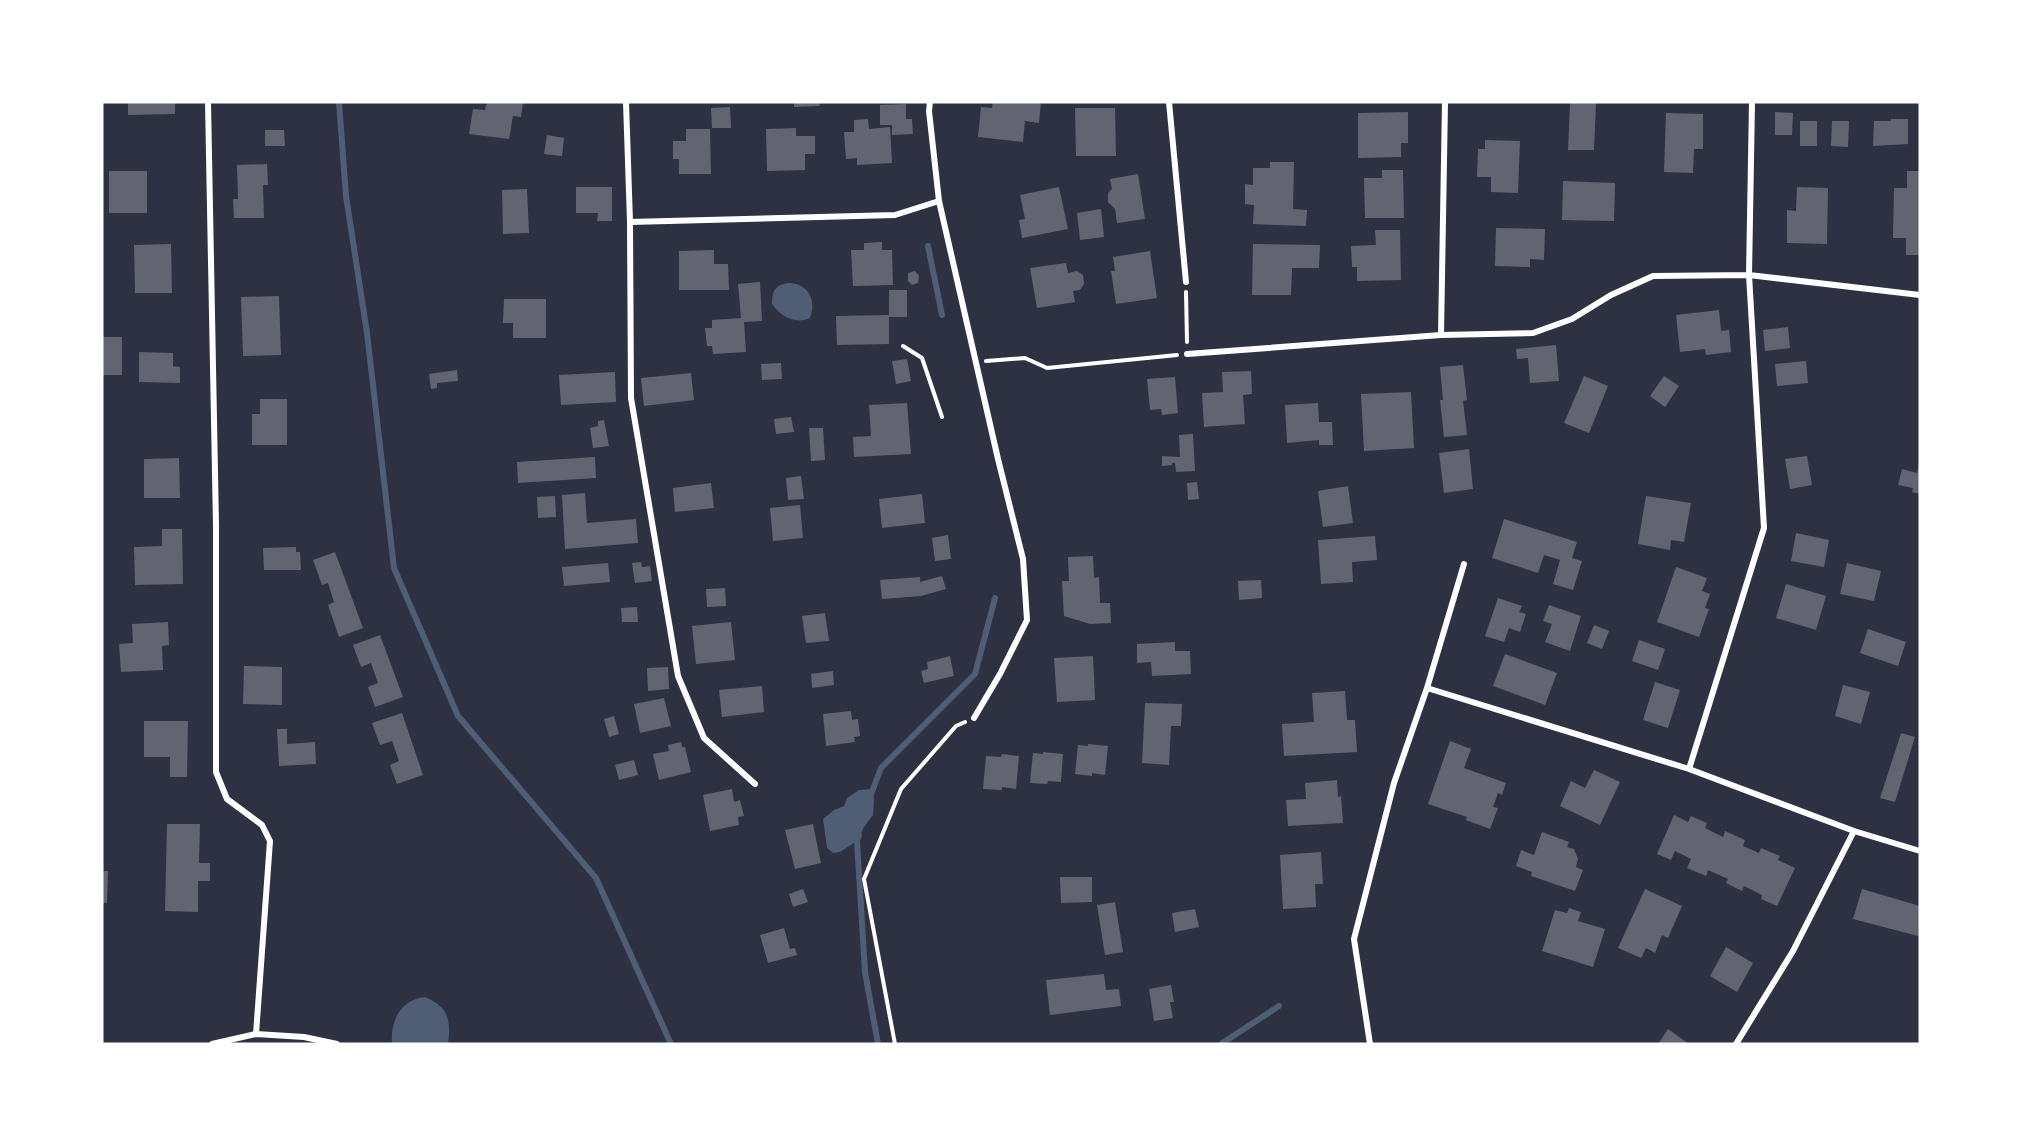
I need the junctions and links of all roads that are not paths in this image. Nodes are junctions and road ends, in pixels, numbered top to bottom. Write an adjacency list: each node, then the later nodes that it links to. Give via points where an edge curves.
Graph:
1 (208, 102): 21 (street, via 216,772 227,799 262,825 270,841)
2 (626, 102): 8 (street)
3 (930, 102): 7 (street)
4 (1169, 102): 10 (street)
5 (1445, 102): 12 (street)
6 (1752, 102): 9 (street)
7 (939, 201): 8 (street, via 895,215); 16 (street, via 1023,559 1027,620)
8 (630, 222): 18 (street, via 632,398 678,676 704,738)
9 (1749, 274): 11 (street); 12 (street, via 1653,276 1572,319 1533,333); 17 (street, via 1764,528)
10 (1186, 282)
11 (1920, 295)
12 (1441, 335): 13 (street)
13 (1187, 354)
14 (1464, 564): 15 (street)
15 (1427, 688): 17 (street); 24 (street, via 1394,783 1354,939)
16 (974, 718)
17 (1689, 769): 19 (street)
18 (756, 784)
19 (1854, 831): 20 (street); 25 (street, via 1793,951)
20 (1920, 850)
21 (256, 1034): 22 (street); 23 (street)
22 (212, 1044)
23 (337, 1044)
24 (1370, 1044)
25 (1736, 1044)

